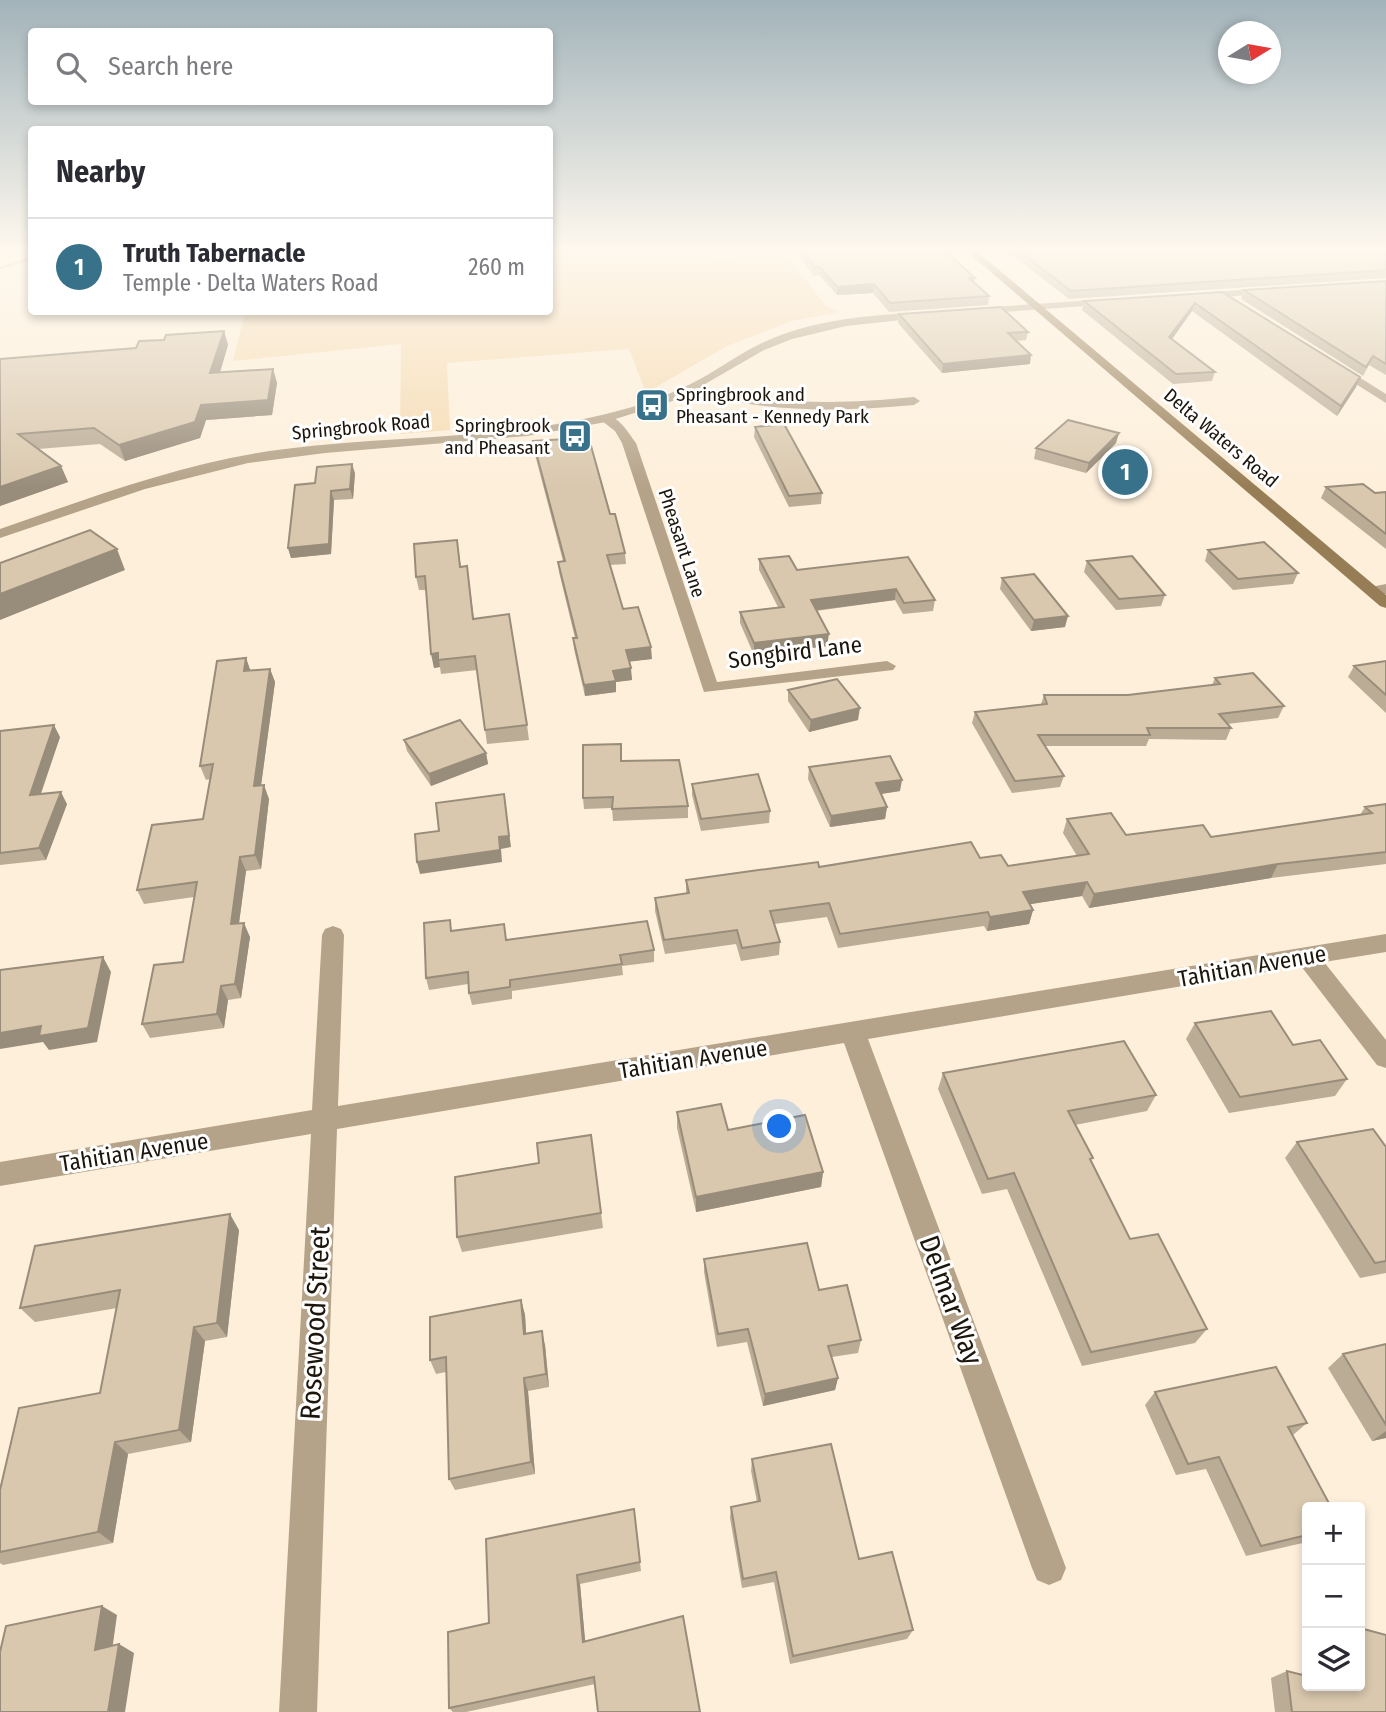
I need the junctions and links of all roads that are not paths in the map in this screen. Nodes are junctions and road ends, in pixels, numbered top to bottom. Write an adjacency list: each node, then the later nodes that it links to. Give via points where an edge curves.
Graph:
1 (830, 328): 6 (street, Springbrook Road, via 802,333 742,357)
2 (1061, 328): 11 (main road, Delta Waters Road)
3 (1329, 362): 5 (street)
4 (1386, 383): 5 (street)
5 (1364, 385): 7 (street)
6 (694, 388): 8 (street, via 748,404 783,408); 9 (street, Springbrook Road)
7 (1386, 399)
8 (914, 401)
9 (606, 418): 10 (street, Springbrook Road, via 543,429 238,460 141,485); 14 (street, Pheasant Lane, via 629,443)
10 (0, 534)
11 (1379, 590): 12 (main road, Delta Waters Road)
12 (1386, 603)
13 (887, 666): 14 (street, Songbird Lane)
14 (710, 688)
15 (333, 935): 20 (street, Rosewood Street)
16 (1386, 943): 17 (street, Tahitian Avenue)
17 (1307, 957): 18 (street, Tahitian Avenue); 19 (street)
18 (853, 1032): 20 (street, Tahitian Avenue); 22 (street, Delmar Way)
19 (1386, 1058)
20 (324, 1121): 21 (street, Tahitian Avenue); 23 (street, Rosewood Street)
21 (0, 1174)
22 (1048, 1568)
23 (298, 1712)

